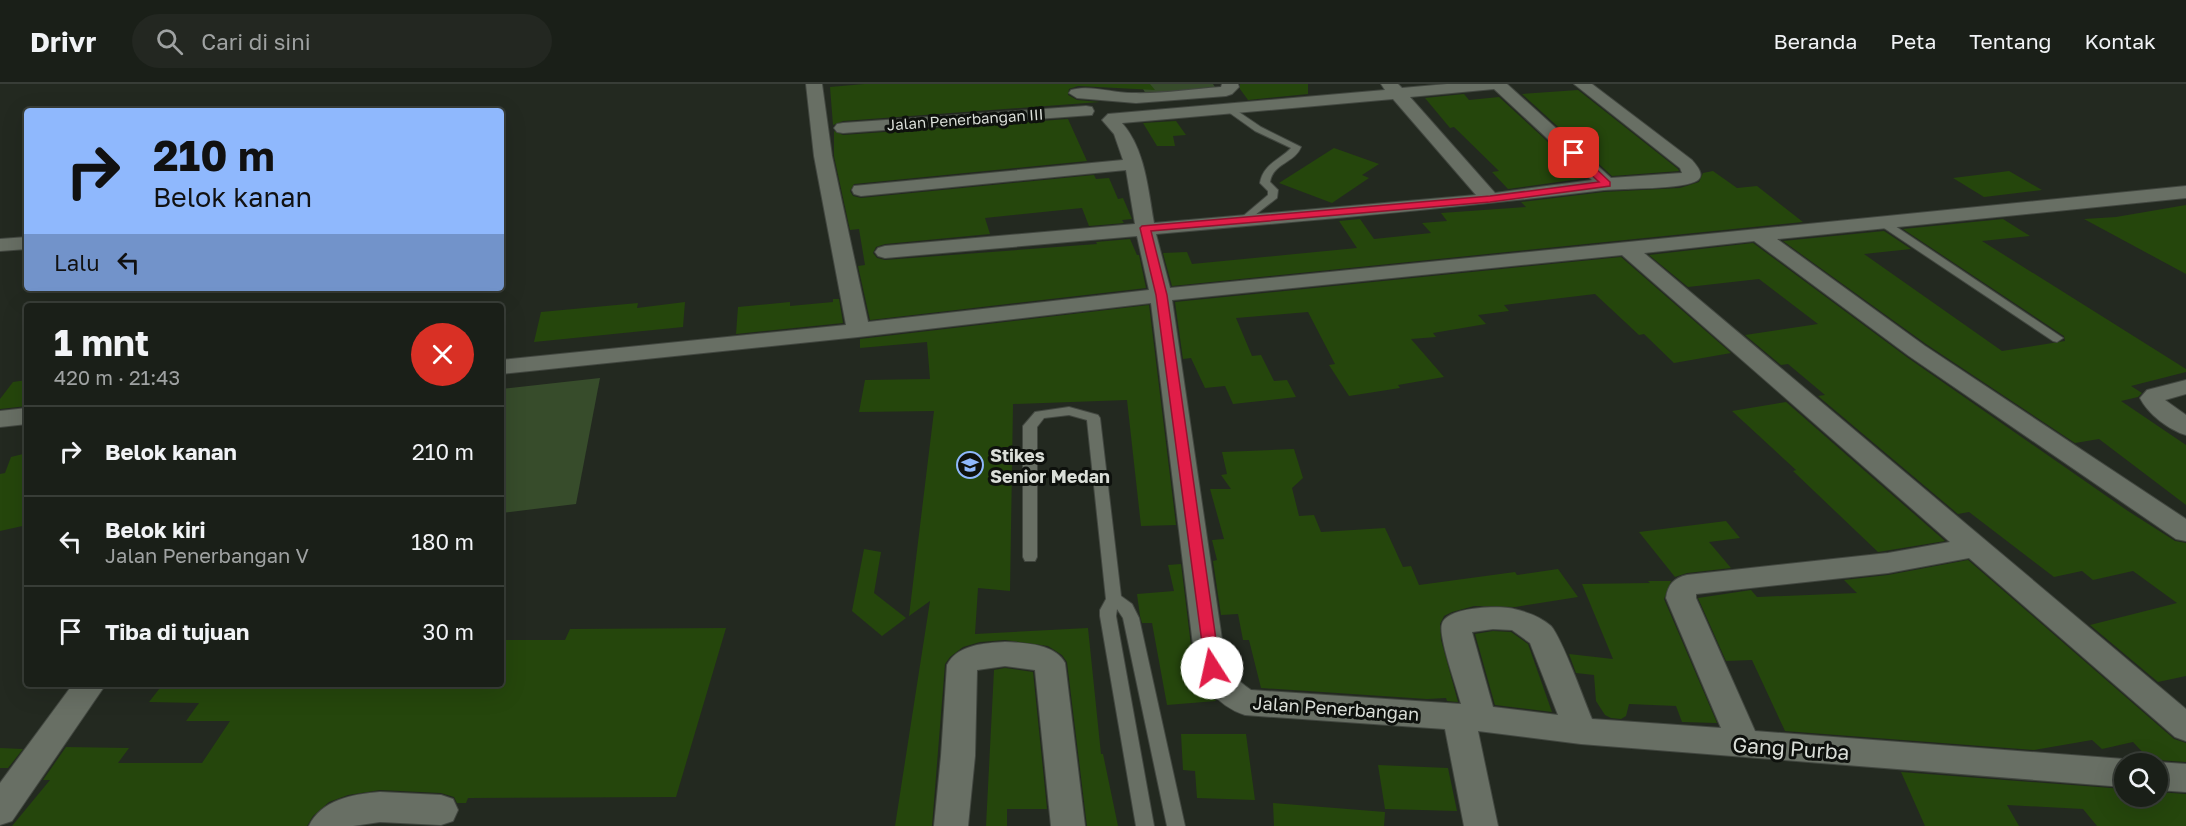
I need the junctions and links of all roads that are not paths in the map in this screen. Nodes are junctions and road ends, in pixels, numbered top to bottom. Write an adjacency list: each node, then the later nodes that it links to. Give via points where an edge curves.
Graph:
1 (814, 84): 24 (street, via 823,156)
2 (1230, 84): 5 (street, via 1226,91 1121,98)
3 (1498, 84): 6 (street, Jalan Penerbangan III); 11 (street)
4 (1582, 84): 11 (street, via 1691,171 1687,178)
5 (1074, 88): 8 (street, Jalan Penerbangan)
6 (1393, 89): 7 (street, Jalan Penerbangan III); 14 (street)
7 (1230, 109): 8 (street, Jalan Penerbangan III); 15 (lane, via 1250,124 1296,147 1266,174 1264,183 1273,190 1273,196)
8 (1099, 115): 9 (street, Jalan Penerbangan III); 10 (street, Jalan Penerbangan, via 1122,133)
9 (843, 128)
10 (1134, 164): 12 (street); 17 (street, Jalan Penerbangan)
11 (1607, 184): 14 (street)
12 (861, 190)
13 (2186, 192): 16 (street)
14 (1490, 199): 15 (street)
15 (1246, 219): 17 (street)
16 (1882, 222): 18 (street); 25 (lane)
17 (1145, 228): 22 (street); 23 (street, Jalan Penerbangan)
18 (1760, 236): 21 (street); 31 (street, via 1906,344)
19 (24, 243): 20 (street)
20 (0, 245)
21 (1627, 249): 23 (street); 32 (street)
22 (885, 252)
23 (1161, 295): 24 (street); 36 (street, Jalan Penerbangan, via 1209,653 1217,679 1245,702)
24 (858, 330): 26 (street)
25 (2057, 338)
26 (504, 367)
27 (2186, 387): 30 (street, via 2152,398)
28 (24, 416): 29 (street)
29 (0, 419)
30 (2186, 427)
31 (2186, 532)
32 (1975, 547): 37 (street); 39 (street, via 1888,563 1687,585 1681,598)
33 (1030, 557): 34 (lane, via 1030,426 1040,415 1069,411 1093,418)
34 (1114, 599): 48 (lane, via 1108,616); 49 (lane, via 1127,608 1131,618)
35 (88, 687): 43 (street)
36 (1469, 718): 38 (street, Gang Purba); 38 (street, via 1471,679 1456,625 1487,618 1513,618 1530,625 1542,636); 50 (street)
37 (2186, 728)
38 (1581, 732): 39 (street, Gang Purba)
39 (1744, 744): 40 (street, Gang Purba)
40 (2114, 772)
41 (2168, 777): 42 (street)
42 (2186, 778)
43 (0, 810)
44 (441, 810): 45 (street, via 356,808)
45 (326, 826)
46 (951, 826): 47 (street, via 962,665 973,657 1015,655 1043,658 1050,663)
47 (1068, 826)
48 (1145, 826)
49 (1176, 826)
50 (1481, 826)

